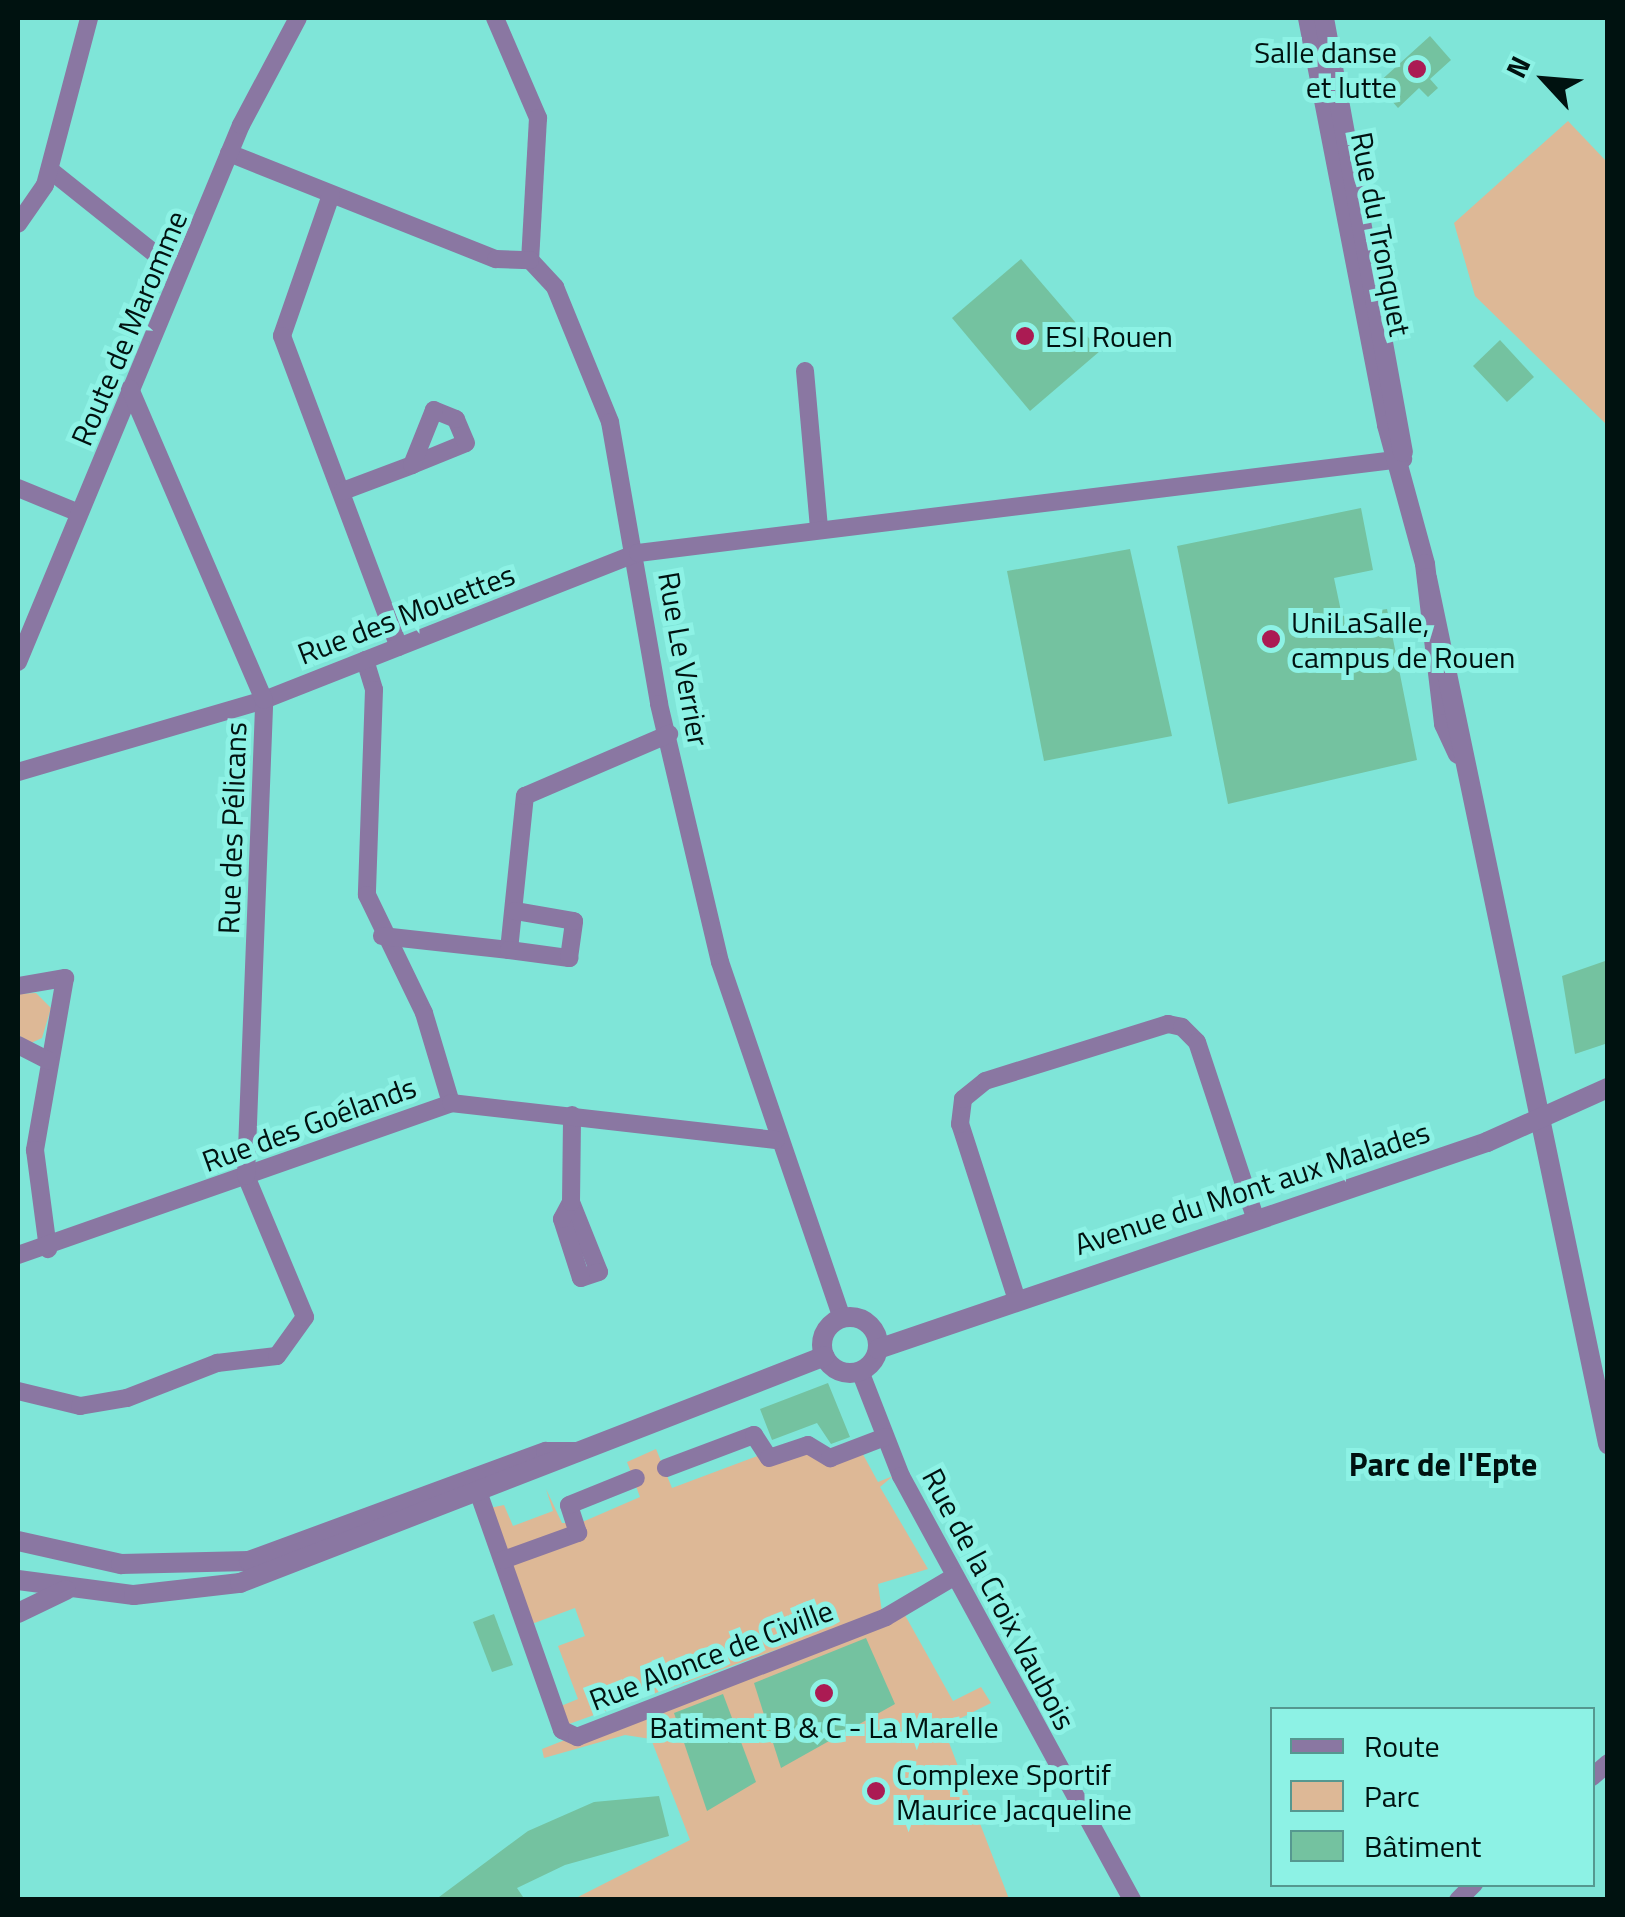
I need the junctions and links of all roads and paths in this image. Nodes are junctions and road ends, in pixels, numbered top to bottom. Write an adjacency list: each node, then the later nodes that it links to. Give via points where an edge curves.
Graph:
1 (89, 18): 7 (street)
2 (298, 18): 6 (street, Route de Maromme)
3 (496, 18): 10 (street, via 538,118)
4 (1308, 18): 14 (street, Rue du Tronquet, via 1386,424)
5 (1324, 18): 14 (street, Rue du Tronquet)
6 (229, 153): 8 (street); 11 (street, Route de Maromme)
7 (50, 170): 9 (street); 11 (street)
8 (330, 196): 10 (street, via 496,259); 17 (street, via 282,332)
9 (18, 224)
10 (530, 260): 20 (street, Rue Le Verrier, via 555,288 600,391)
11 (178, 272): 13 (street, Route de Maromme)
12 (805, 371): 19 (street)
13 (130, 389): 18 (street, Route de Maromme); 24 (street, Rue des Pélicans)
14 (1403, 459): 19 (street, Rue des Mouettes); 36 (street, Rue du Tronquet)
15 (412, 465): 17 (street)
16 (18, 488): 18 (street)
17 (343, 492): 21 (street)
18 (79, 513): 23 (street, Route de Maromme)
19 (820, 529): 20 (street, Rue des Mouettes)
20 (638, 553): 21 (street, Rue des Mouettes); 25 (street, Rue Le Verrier)
21 (399, 647): 22 (street, Rue des Mouettes)
22 (365, 660): 24 (street, Rue des Mouettes); 28 (street, via 374,690 367,895)
23 (18, 662)
24 (264, 700): 26 (street, Rue des Mouettes); 38 (street, Rue des Pélicans)
25 (669, 734): 27 (street, via 525,796); 37 (street, Rue Le Verrier, via 720,962)
26 (18, 772)
27 (515, 911): 29 (street); 29 (street, via 574,921 569,958)
28 (382, 936): 29 (street); 34 (street, via 424,1013)
29 (509, 950)
30 (18, 986): 32 (street, via 65,978)
31 (18, 1045): 32 (street)
32 (48, 1060): 41 (street, via 33,1186)
33 (1608, 1088): 36 (street, Avenue du Mont aux Malades)
34 (452, 1103): 35 (street, Rue des Goélands); 38 (street, Rue des Goélands)
35 (572, 1115): 37 (street, Rue des Goélands); 39 (street)
36 (1536, 1120): 40 (street, Avenue du Mont aux Malades); 50 (street, Rue du Tronquet)
37 (776, 1140): 44 (street, Rue Le Verrier)
38 (246, 1176): 41 (street, Rue des Goélands); 48 (street, via 304,1317 288,1348 80,1406)
39 (571, 1202)
40 (1255, 1217): 43 (street, Avenue du Mont aux Malades); 43 (street, via 1198,1042 1182,1027 985,1081 967,1092 960,1124)
41 (48, 1248): 42 (street, Rue des Goélands)
42 (18, 1255)
43 (1016, 1297): 45 (street, Avenue du Mont aux Malades)
44 (842, 1318): 45 (street); 46 (street, via 826,1330)
45 (877, 1340): 47 (street)
46 (824, 1356): 47 (street, via 842,1372); 53 (street, via 577,1452 546,1452)
47 (860, 1371): 49 (street, Rue de la Croix Vaubois)
48 (18, 1391)
49 (884, 1437): 51 (street, via 830,1458 808,1445 769,1458 754,1435); 56 (street, Rue de la Croix Vaubois)
50 (1608, 1444)
51 (666, 1468)
52 (636, 1478): 55 (street, via 569,1505 578,1533)
53 (478, 1492): 54 (street, via 250,1561 122,1564); 55 (street, Rue Alonce de Civille); 58 (street, via 266,1575 172,1594)
54 (18, 1542)
55 (503, 1560): 56 (street, Rue Alonce de Civille, via 562,1730 577,1737 886,1617)
56 (955, 1576): 60 (street, Rue de la Croix Vaubois)
57 (18, 1580): 58 (street)
58 (66, 1590): 59 (street)
59 (18, 1612)
60 (1132, 1900)

